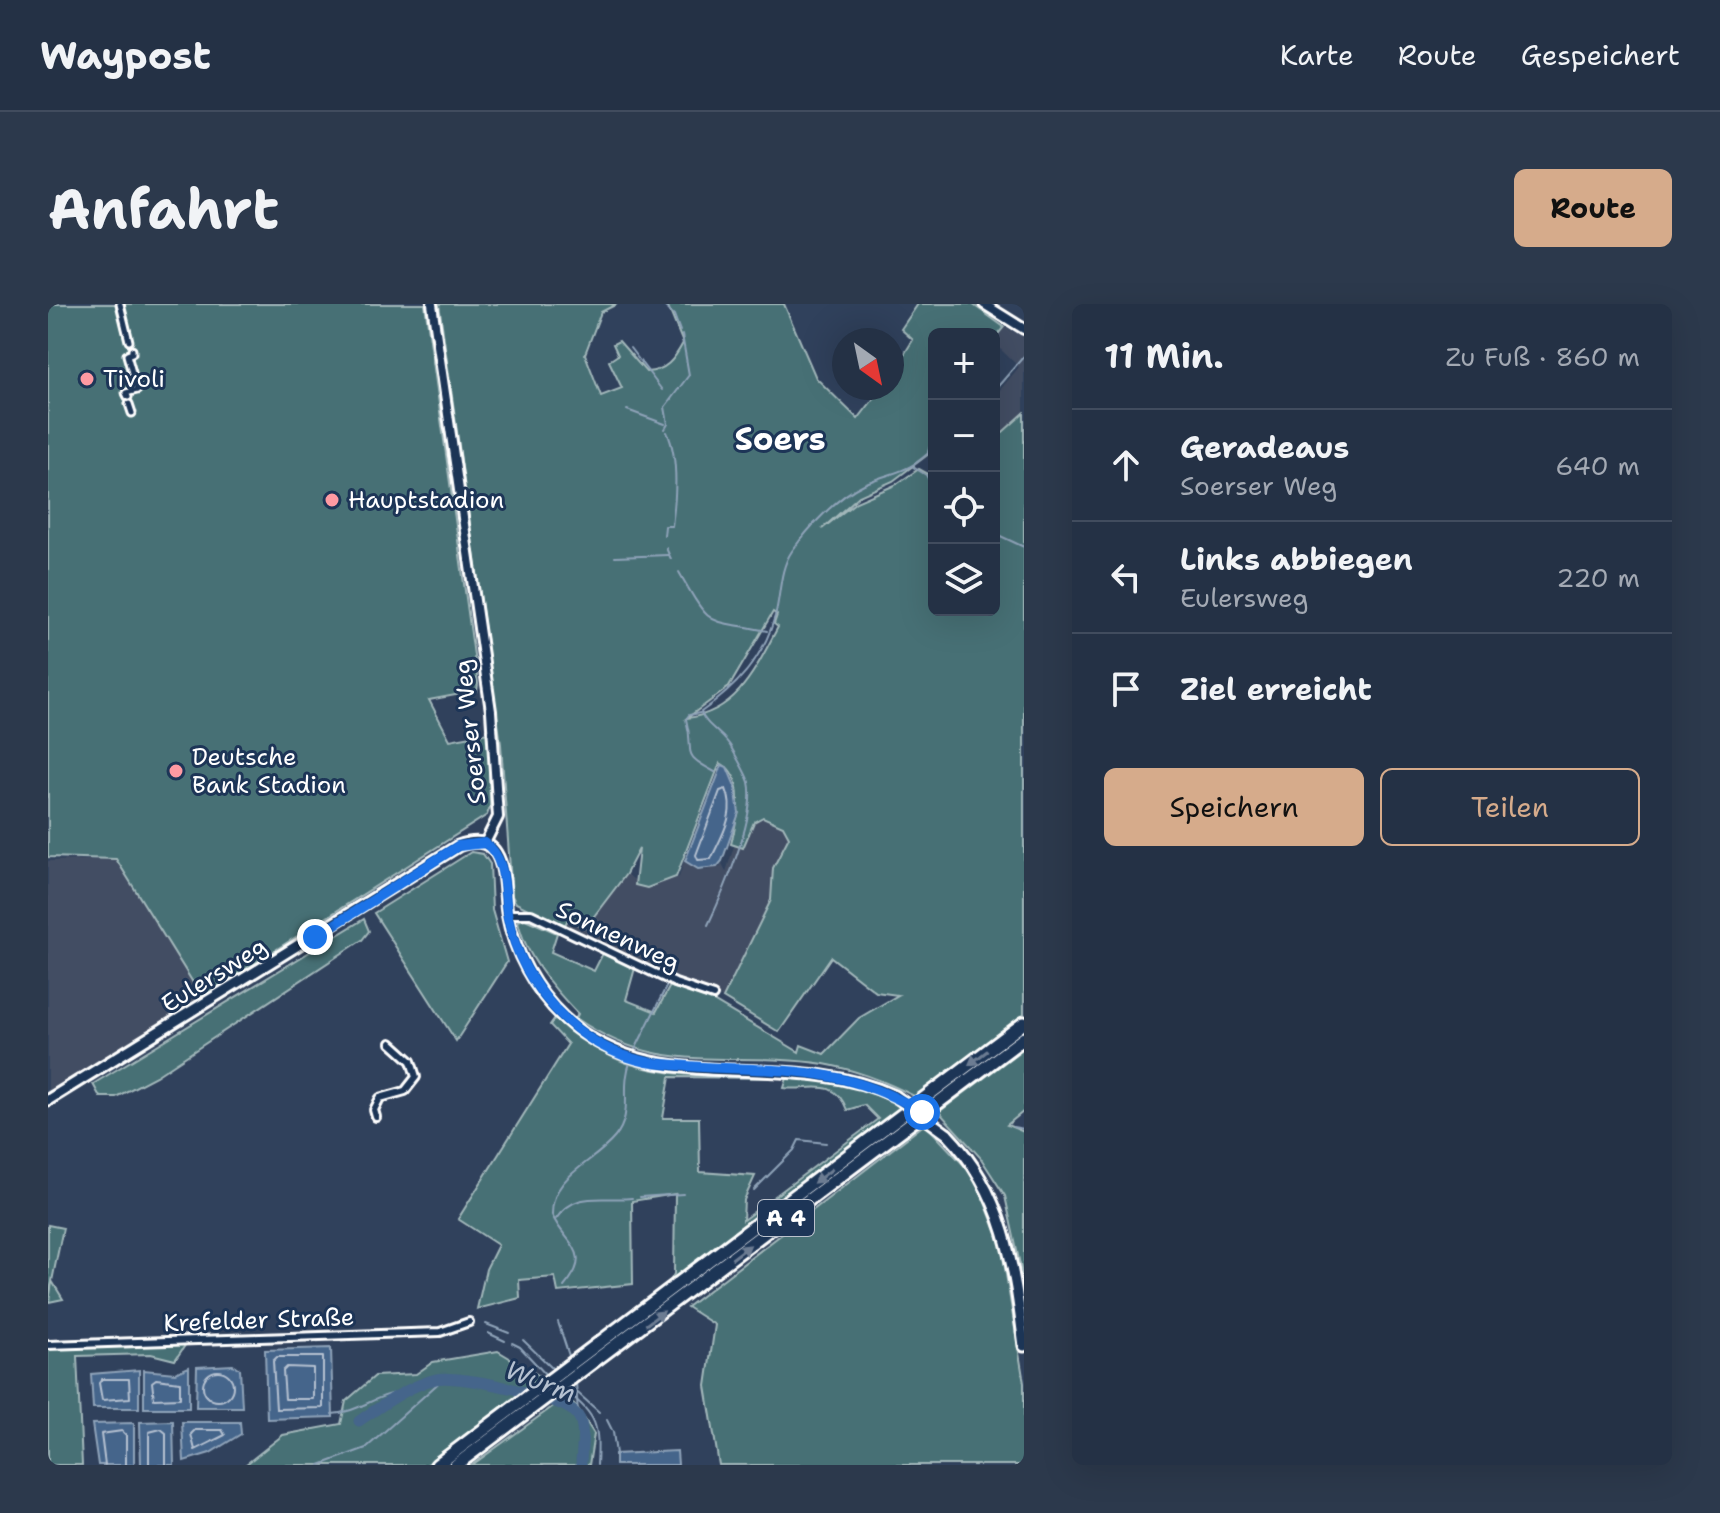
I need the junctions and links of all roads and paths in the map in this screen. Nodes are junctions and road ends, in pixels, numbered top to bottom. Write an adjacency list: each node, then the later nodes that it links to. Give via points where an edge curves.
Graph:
1 (120, 304): 5 (street)
2 (432, 304): 10 (street, Soerser Weg, via 492,721 498,817)
3 (984, 304): 4 (street)
4 (1024, 329)
5 (129, 341)
6 (132, 350): 7 (street, via 127,355 137,390 126,393)
7 (128, 397)
8 (129, 404): 9 (street)
9 (132, 413)
10 (485, 843): 11 (main road, via 500,861); 16 (main road, Eulersweg, via 458,846)
11 (507, 914): 12 (street, Sonnenweg, via 531,914); 21 (main road, bridge, via 525,967 554,1008 588,1037 634,1059 685,1068 817,1072 849,1078 922,1112 974,1165 999,1212 1013,1264)
12 (713, 996)
13 (1024, 1023): 18 (highway, A 4, one-way to 18)
14 (1024, 1038): 18 (highway, A 4, one-way to 14)
15 (391, 1043): 17 (street, via 411,1061 416,1077 405,1091 380,1098)
16 (48, 1100)
17 (376, 1117)
18 (676, 1295): 22 (highway, A 4)
19 (469, 1322): 20 (street, Krefelder Straße, via 440,1332)
20 (48, 1345)
21 (1024, 1346)
22 (522, 1411): 23 (highway, A 4); 24 (highway, A 4)
23 (437, 1465)
24 (456, 1465)

